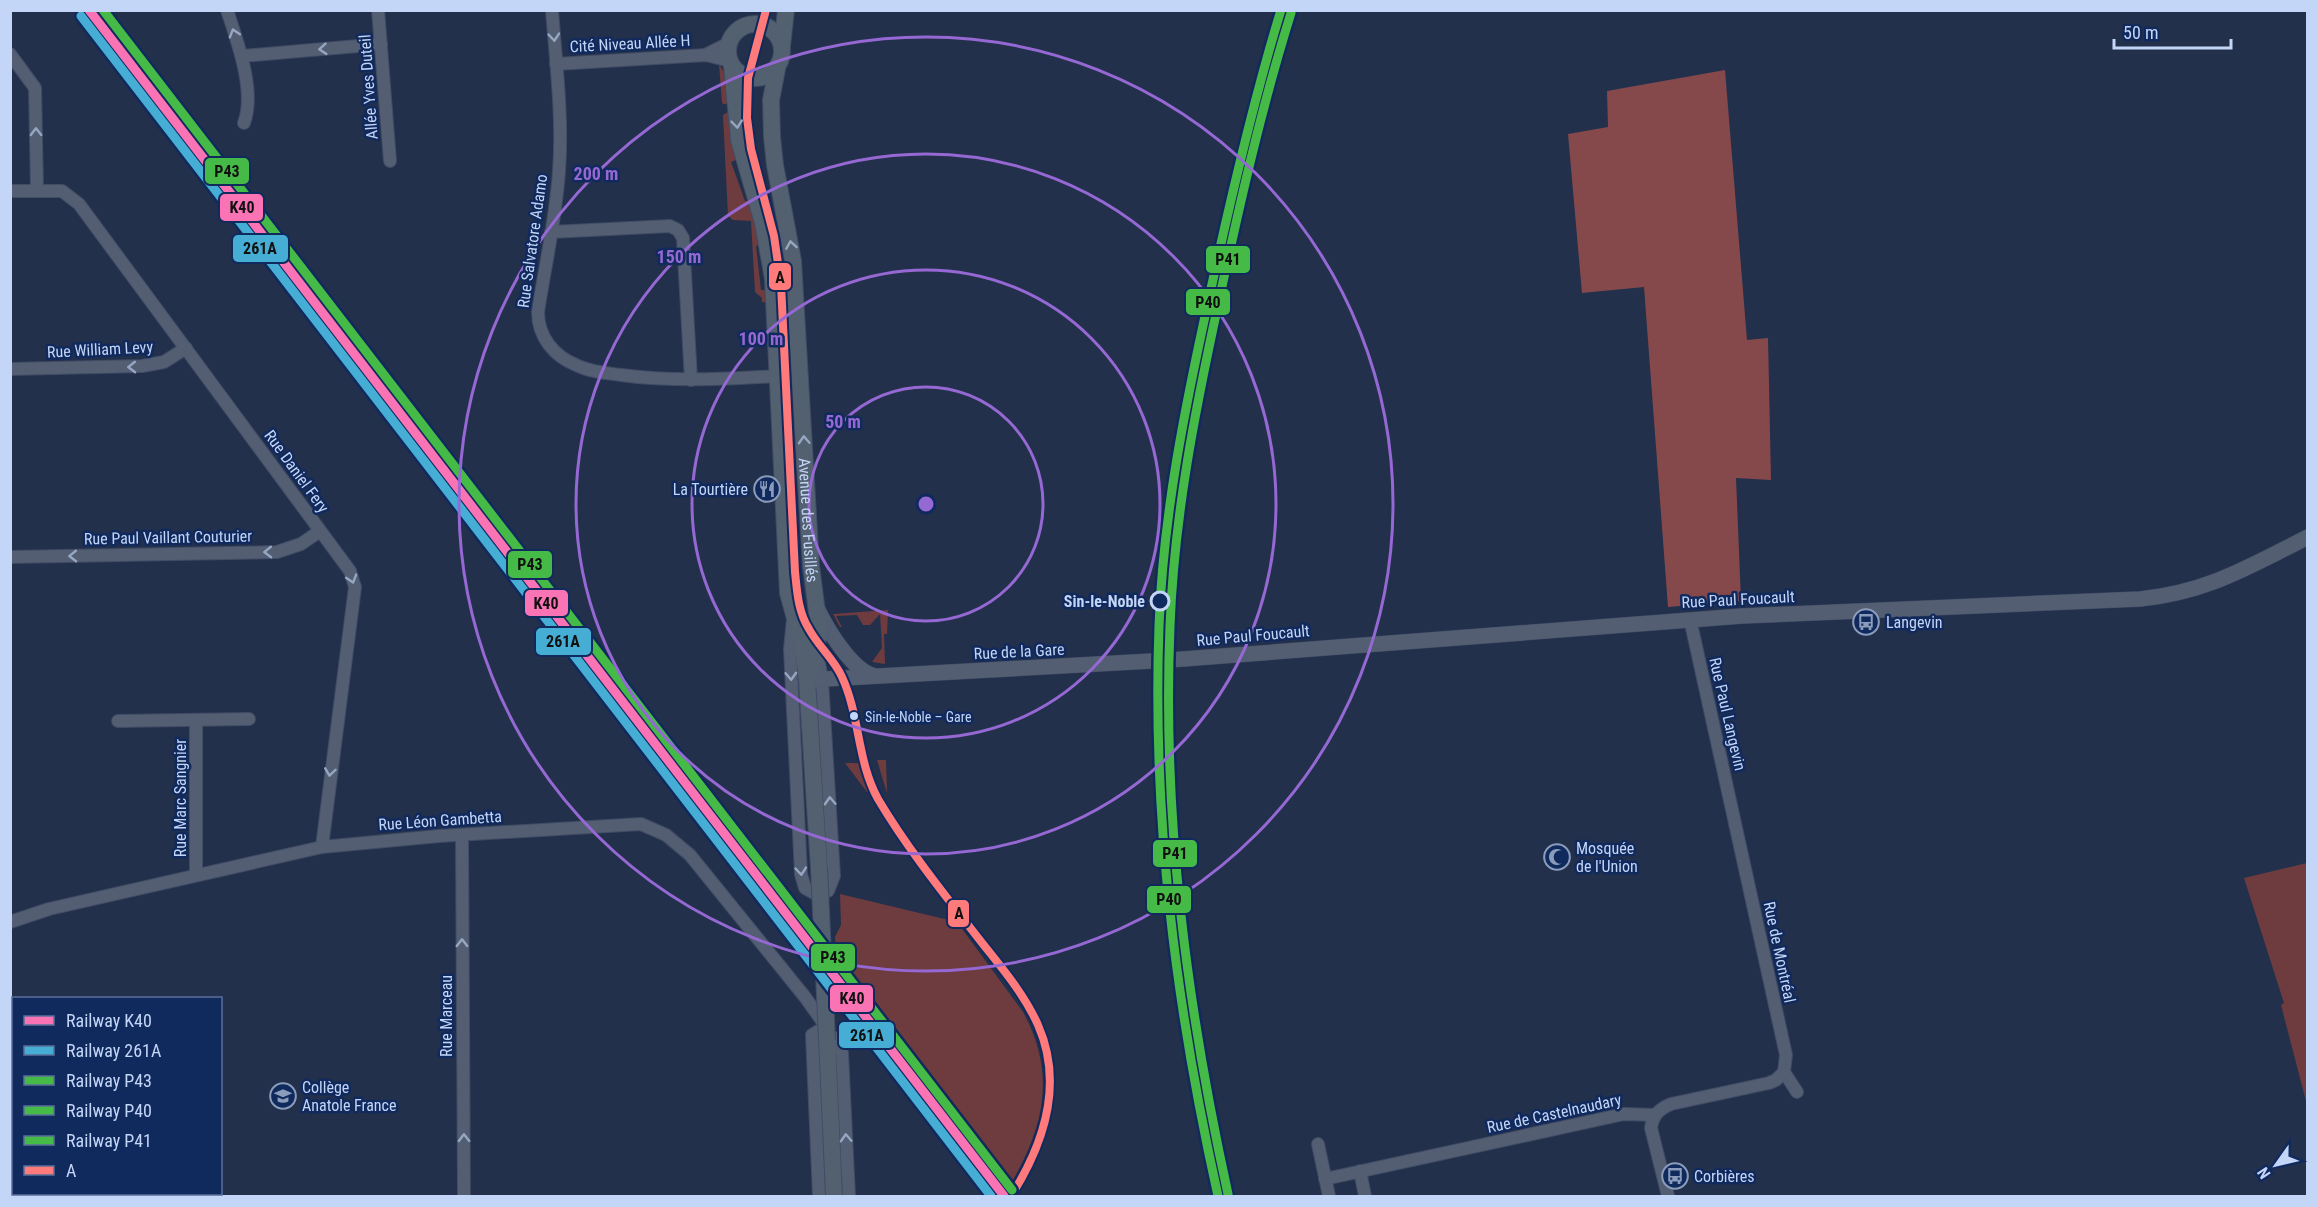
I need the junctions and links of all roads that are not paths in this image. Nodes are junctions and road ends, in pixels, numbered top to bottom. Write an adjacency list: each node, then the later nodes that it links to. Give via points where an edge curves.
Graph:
1 (227, 10): 12 (street, one-way to 1)
2 (378, 10): 8 (street, Allée Yves Duteil)
3 (552, 10): 13 (street, Rue Salvatore Adamo, one-way to 13)
4 (752, 10): 6 (main road)
5 (786, 10): 9 (main road)
6 (741, 28): 7 (main road); 9 (main road, via 754,24 768,27)
7 (729, 43): 11 (street, Cité Niveau Allée H); 14 (main road)
8 (381, 44): 12 (street, one-way to 12); 17 (street, Allée Yves Duteil)
9 (782, 46): 15 (main road)
10 (10, 54): 18 (street, one-way to 10, via 35,88)
11 (705, 55): 13 (street, Cité Niveau Allée H); 14 (street, Cité Niveau Allée H)
12 (242, 56): 16 (street, via 247,110)
13 (556, 64): 20 (street, Rue Salvatore Adamo, via 560,164)
14 (731, 64): 15 (main road, via 742,75 756,79); 23 (main road, Avenue des Fusillés, one-way to 23, via 739,140 760,209 771,268)
15 (777, 69): 28 (main road, Avenue des Fusillés, one-way to 15, via 794,261 772,137 771,100)
16 (244, 123)
17 (390, 161)
18 (37, 190): 19 (street, Rue Daniel Fery); 21 (street, Rue Daniel Fery, via 62,191 75,199)
19 (10, 191)
20 (551, 232): 24 (street, Rue Salvatore Adamo, via 538,312 541,331 551,348 586,369); 24 (street, via 670,226 678,230 683,238)
21 (186, 348): 22 (street, Rue William Levy, one-way to 22, via 154,365); 25 (street, Rue Daniel Fery)
22 (10, 369)
23 (778, 376): 24 (street, Rue Salvatore Adamo); 29 (main road, Avenue des Fusillés, via 788,593)
24 (691, 380)
25 (320, 531): 27 (street, Rue Paul Vaillant Couturier, one-way to 27, via 301,544 277,552); 39 (street, Rue Daniel Fery, one-way to 39, via 350,571 355,587)
26 (2307, 537): 30 (street, Rue Paul Foucault, via 2220,581 2155,598)
27 (10, 557)
28 (815, 603): 32 (street, Rue de la Gare, via 855,664 865,673); 33 (main road, Avenue des Fusillés, via 819,628)
29 (794, 618): 33 (main road, Avenue des Fusillés); 33 (street, Avenue des Fusillés, one-way to 33, via 790,649 801,874 805,888 816,894 828,891 834,876)
30 (1690, 619): 31 (street, Rue Paul Foucault); 37 (street, Rue Paul Langevin)
31 (1158, 661): 32 (street, Rue de la Gare)
32 (881, 677): 33 (street, Rue de la Gare)
33 (815, 680): 43 (main road, bridge)
34 (249, 719): 35 (street, Rue Marc Sangnier)
35 (196, 720): 36 (street, Rue Marc Sangnier); 40 (street, Rue Marc Sangnier)
36 (118, 721)
37 (1734, 816): 44 (street, Rue de Montréal, via 1786,1055)
38 (462, 835): 39 (street, Rue Léon Gambetta); 42 (street, Rue Léon Gambetta, via 631,824 658,830 690,855); 50 (street, Rue Marceau, one-way to 38)
39 (322, 847): 40 (street, Rue Léon Gambetta)
40 (196, 875): 41 (street, Rue Léon Gambetta, via 49,909)
41 (10, 922)
42 (805, 997): 43 (street, Rue Léon Gambetta); 43 (street)
43 (824, 1038): 51 (street); 52 (main road); 53 (street, one-way to 43, via 842,1059 840,1049)
44 (1784, 1072): 45 (street); 46 (street, Rue de Castelnaudary, via 1769,1083 1671,1104)
45 (1797, 1092)
46 (1655, 1115): 48 (street, Rue de Castelnaudary, via 1624,1114); 56 (street, via 1652,1135)
47 (1318, 1144): 49 (street)
48 (1360, 1171): 49 (street, Rue de Castelnaudary); 55 (street)
49 (1325, 1179): 54 (street)
50 (465, 1197)
51 (819, 1197)
52 (834, 1197)
53 (849, 1197)
54 (1329, 1197)
55 (1365, 1197)
56 (1668, 1197)

